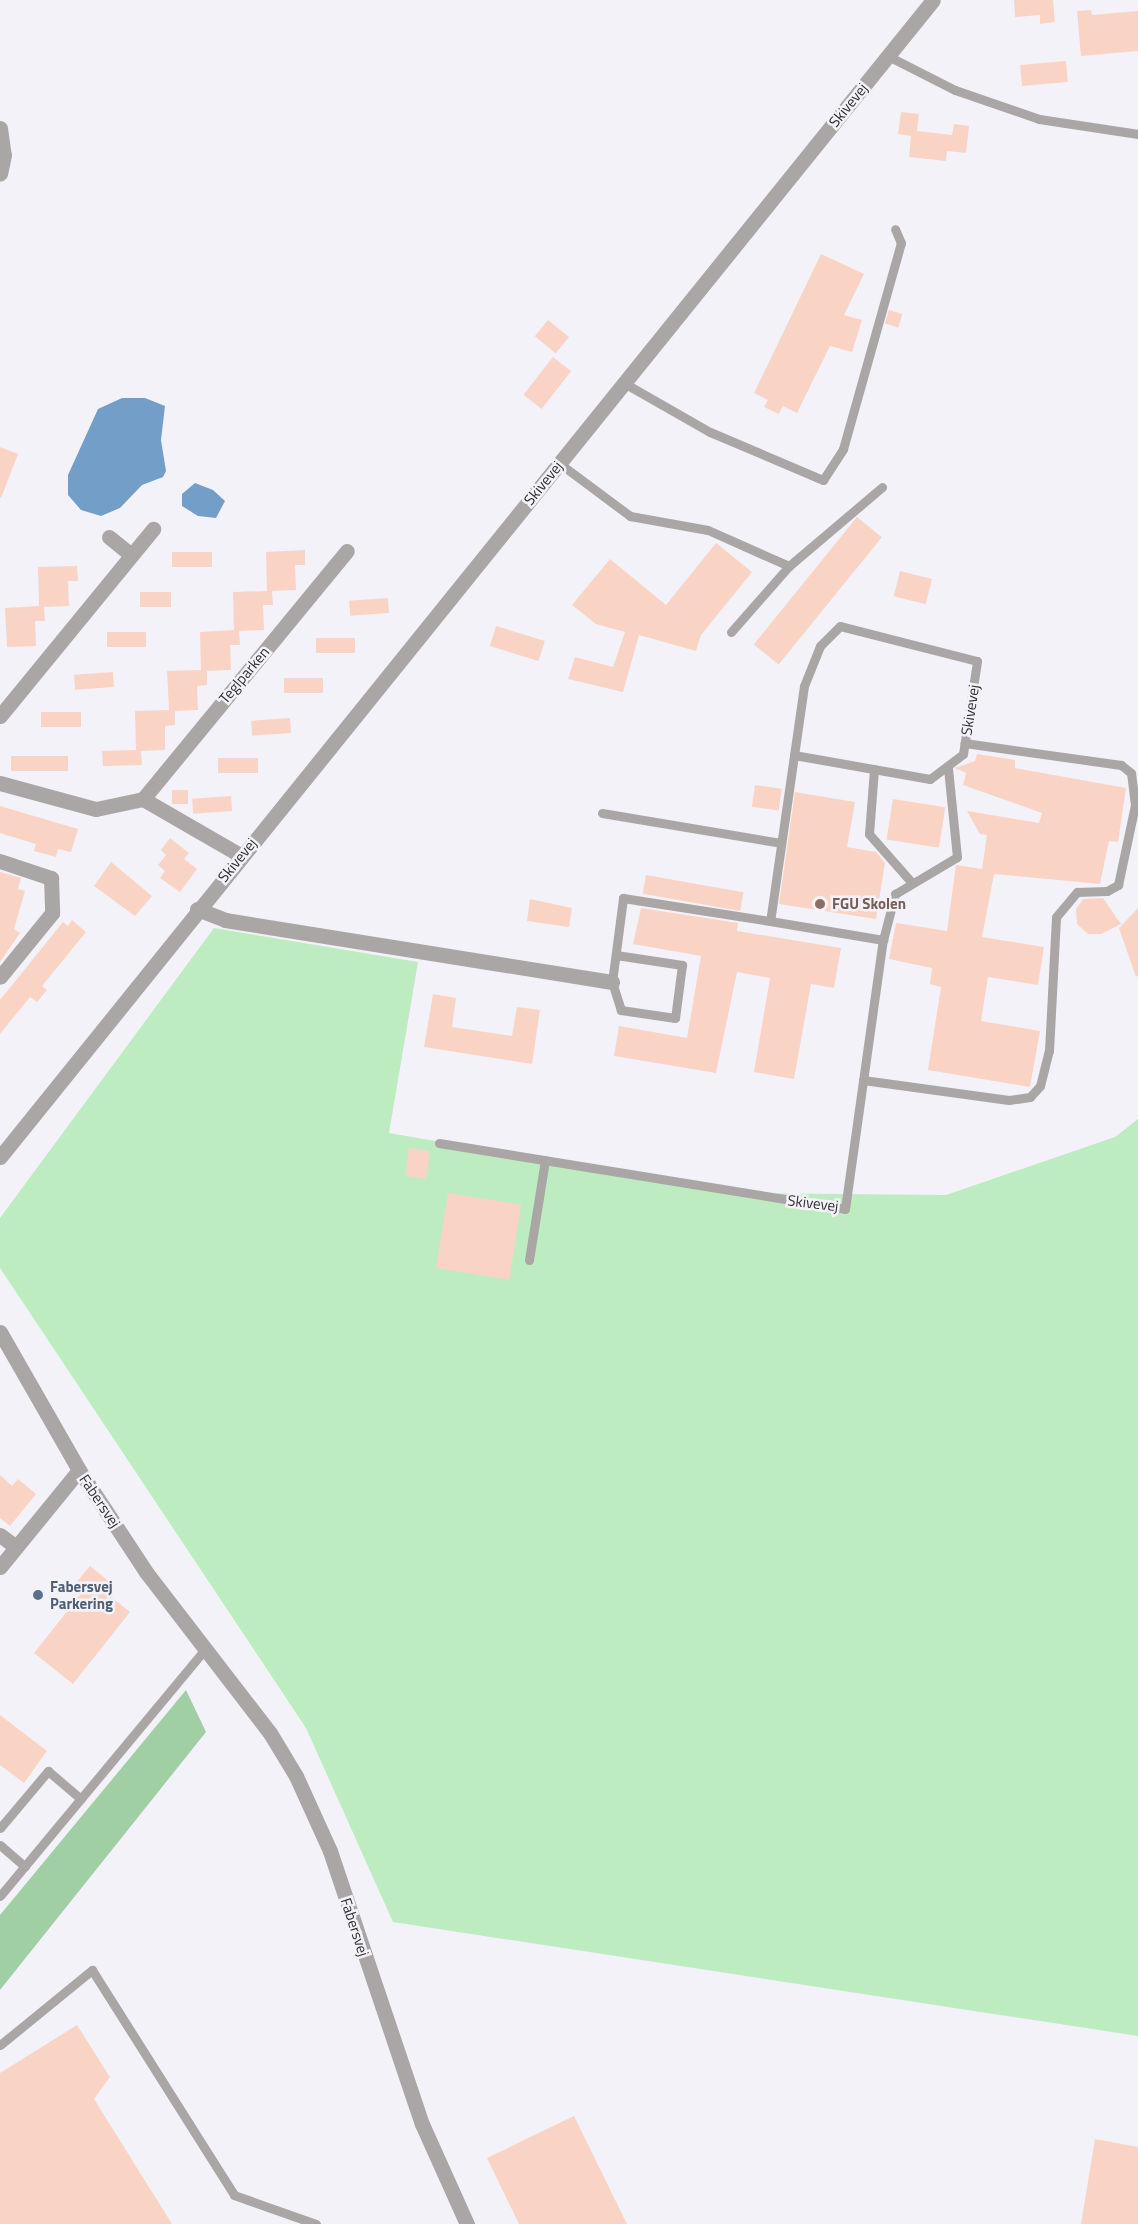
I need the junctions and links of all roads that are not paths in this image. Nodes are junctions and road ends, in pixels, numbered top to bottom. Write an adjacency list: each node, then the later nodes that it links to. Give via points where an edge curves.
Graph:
1 (933, 0): 2 (street, Skivevej)
2 (888, 56): 4 (lane, via 955,90 1039,119); 7 (street, Skivevej)
3 (0, 128): 5 (street, via 4,155)
4 (1138, 134)
5 (0, 174)
6 (895, 229): 7 (lane, via 901,243 846,437 823,480 710,432)
7 (624, 383): 8 (street, Skivevej)
8 (559, 464): 14 (lane, via 630,516 708,530); 25 (street, Skivevej)
9 (882, 487): 14 (lane)
10 (153, 529): 13 (street)
11 (109, 537): 13 (street)
12 (347, 551): 22 (street, Teglparken)
13 (131, 555): 16 (street)
14 (789, 566): 15 (lane)
15 (731, 632)
16 (0, 716)
17 (965, 743): 18 (lane, Skivevej, via 977,661 840,626 820,646 804,686); 19 (lane, Skivevej, via 963,754); 34 (lane, via 1121,765 1131,773 1135,805 1118,885 1107,891 1077,892 1056,917 1048,1051 1040,1086 1030,1097 1009,1100)
18 (794, 755): 20 (lane); 24 (lane, Skivevej)
19 (948, 768): 20 (lane, via 930,779); 27 (lane, Skivevej, via 957,857)
20 (874, 769): 27 (lane, via 869,834)
21 (0, 783): 22 (street, via 96,809)
22 (143, 799): 25 (street)
23 (602, 813): 24 (lane)
24 (781, 843): 29 (lane, Skivevej)
25 (240, 855): 28 (street, Skivevej)
26 (0, 861): 32 (street, via 51,878 52,913)
27 (912, 883): 30 (lane, Skivevej, via 895,894)
28 (197, 909): 33 (street, via 225,920); 36 (street, Skivevej)
29 (770, 921): 30 (lane); 31 (lane, via 623,898)
30 (883, 939): 34 (lane, Skivevej)
31 (616, 955): 33 (lane); 33 (lane, via 682,965 675,1018 621,1010)
32 (0, 977)
33 (612, 982)
34 (863, 1080): 37 (lane, Skivevej, via 844,1209)
35 (439, 1143): 37 (lane, Skivevej)
36 (0, 1157)
37 (545, 1160): 38 (lane)
38 (529, 1260)
39 (0, 1332): 40 (street, Fabersvej)
40 (79, 1470): 42 (street, Fabersvej); 44 (street, Fabersvej, via 146,1572)
41 (0, 1535): 42 (street)
42 (16, 1547): 43 (street, Fabersvej)
43 (0, 1567)
44 (207, 1648): 45 (lane); 52 (street, Fabersvej, via 270,1733 296,1776 330,1851 392,2045)
45 (81, 1799): 46 (lane, via 48,1771); 48 (lane)
46 (0, 1828)
47 (0, 1845): 48 (lane)
48 (25, 1867): 49 (lane)
49 (0, 1896)
50 (0, 2045): 51 (lane, via 92,1970 234,2195)
51 (316, 2224)
52 (467, 2224)

